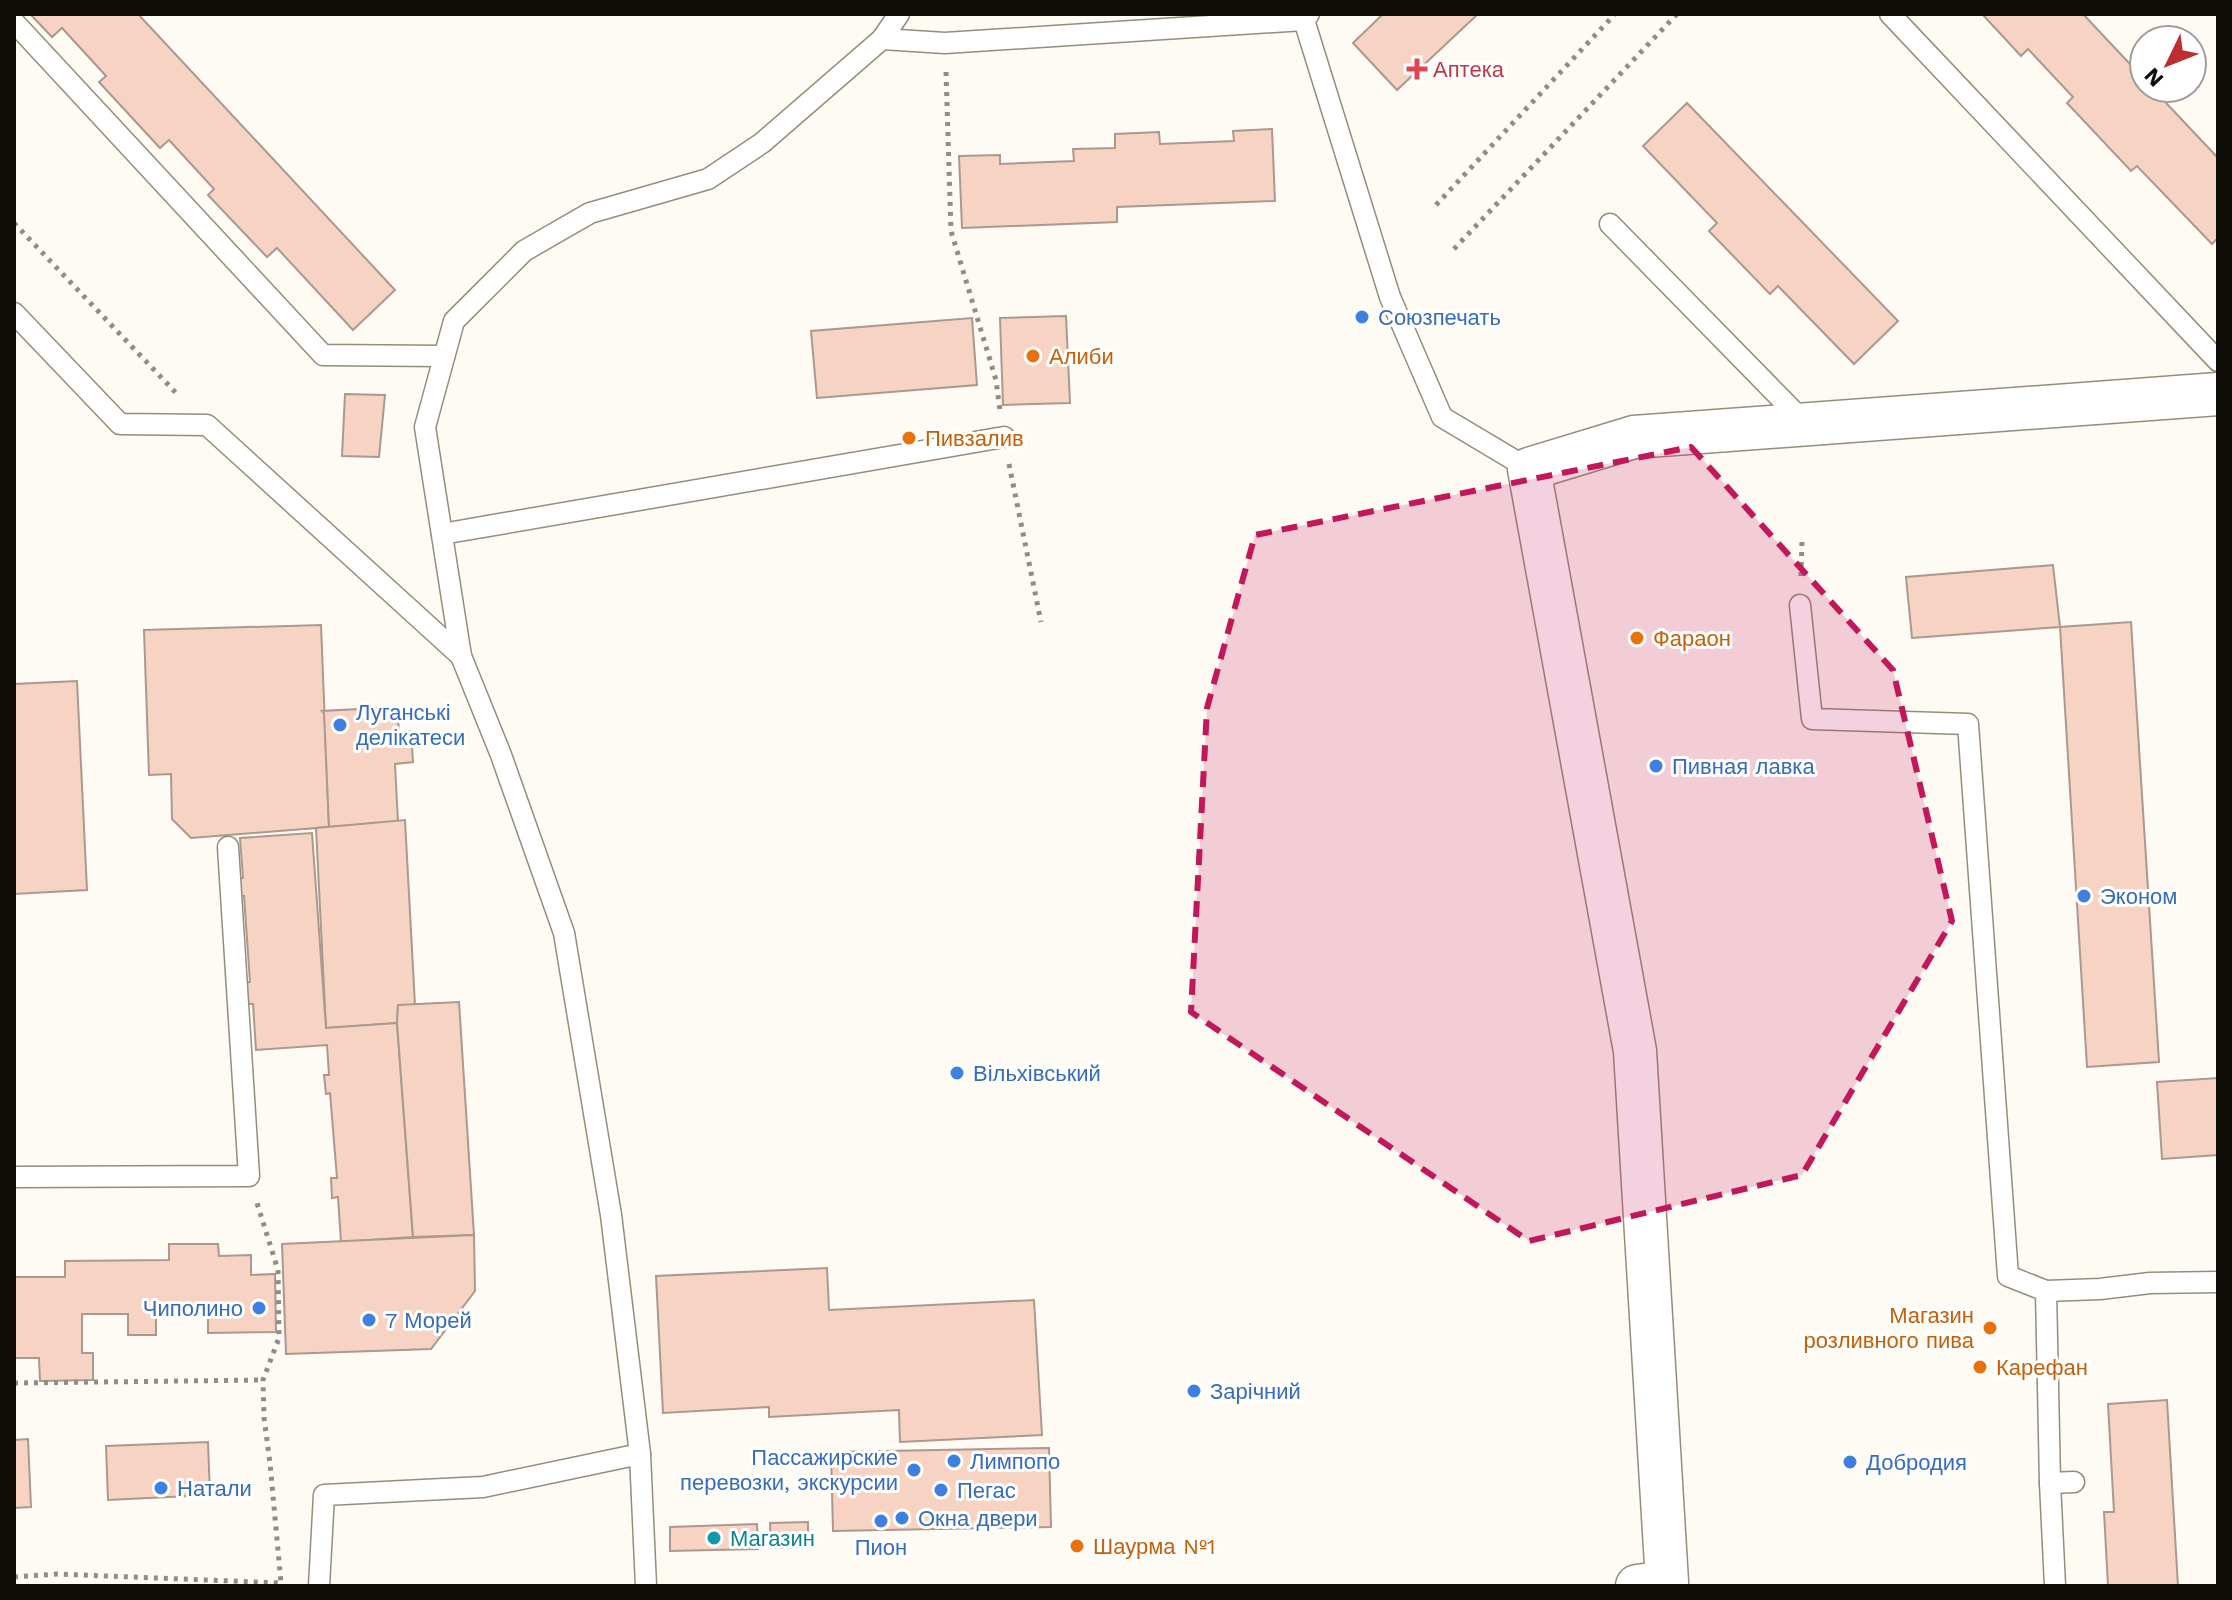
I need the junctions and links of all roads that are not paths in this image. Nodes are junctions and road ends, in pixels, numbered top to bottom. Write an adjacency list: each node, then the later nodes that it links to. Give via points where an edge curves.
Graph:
1 (899, 14): 5 (lane)
2 (1890, 14): 9 (lane)
3 (1306, 17): 5 (lane, via 945,43); 13 (lane, via 1390,297 1442,417)
4 (14, 22): 8 (lane, via 323,355)
5 (882, 39): 8 (lane, via 762,143 708,179 590,213 524,251 454,321)
6 (1610, 224): 11 (lane)
7 (14, 313): 16 (lane, via 120,424 207,425)
8 (444, 356): 14 (lane, via 425,427)
9 (2218, 361)
10 (2218, 394): 11 (street)
11 (1806, 424): 13 (street, via 1634,437)
12 (1004, 437): 14 (lane)
13 (1529, 469): 24 (street, via 1635,1051)
14 (442, 534): 16 (lane)
15 (1800, 605): 20 (lane, via 1812,719 1968,724 2008,1276)
16 (461, 656): 21 (lane, via 564,933 611,1215)
17 (228, 847): 18 (lane, via 249,1176)
18 (14, 1177)
19 (2218, 1282): 20 (lane)
20 (2046, 1291): 23 (lane)
21 (640, 1454): 25 (lane, via 483,1487 324,1495); 26 (lane)
22 (2074, 1482): 23 (lane)
23 (2050, 1483): 27 (lane)
24 (1658, 1585)
25 (319, 1586)
26 (646, 1586)
27 (2055, 1586)

